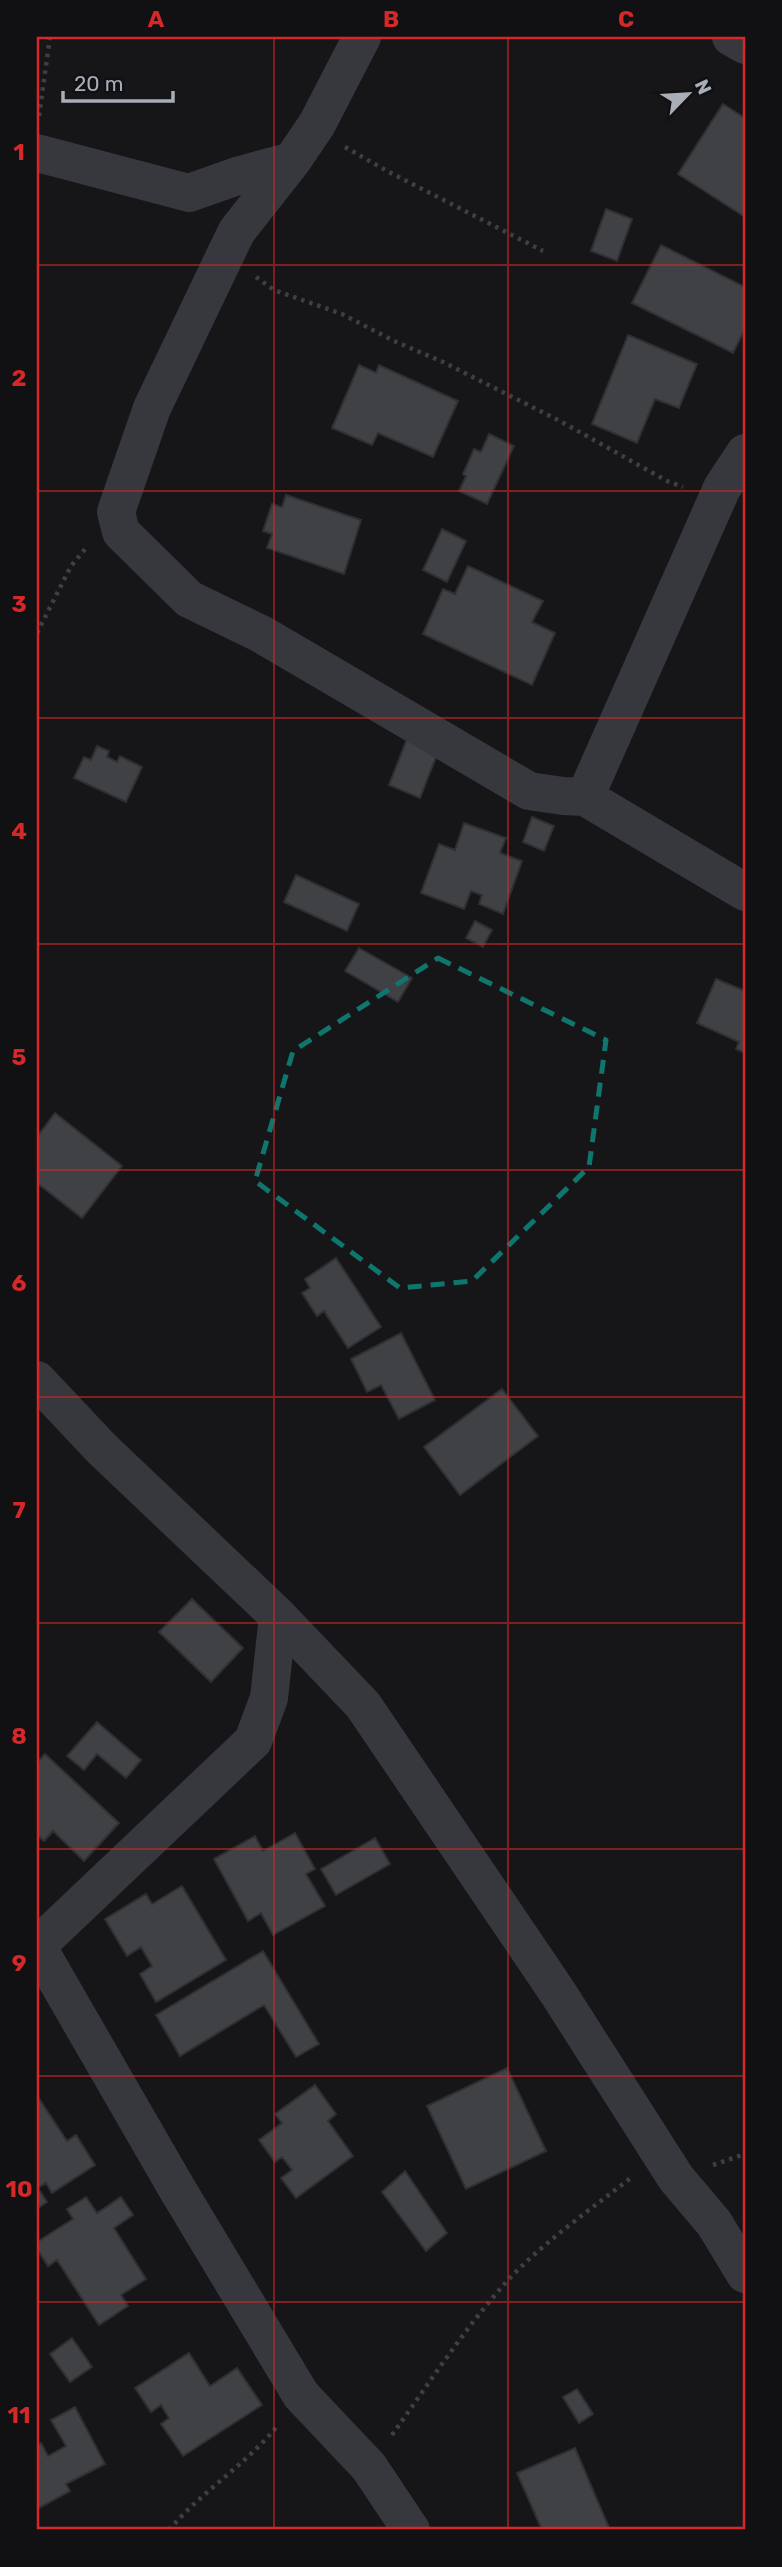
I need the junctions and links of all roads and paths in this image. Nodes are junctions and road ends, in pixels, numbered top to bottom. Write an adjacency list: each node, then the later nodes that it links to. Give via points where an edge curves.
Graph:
1 (50, 37): 6 (path)
2 (362, 37): 5 (street)
3 (731, 37): 4 (street)
4 (745, 45)
5 (317, 124): 7 (street); 10 (path, via 349,150)
6 (38, 137): 8 (street)
7 (292, 161): 8 (street); 9 (street)
8 (189, 193): 9 (street)
9 (235, 236): 12 (path, via 256,277 274,289 342,314 443,362 667,481 692,490); 13 (street, via 152,408)
10 (543, 251)
11 (745, 453): 12 (street)
12 (722, 488): 15 (street)
13 (116, 512): 14 (path, via 71,566); 15 (street, via 121,531 189,599 261,634 529,791)
14 (37, 633)
15 (585, 797): 16 (street)
16 (745, 892)
17 (37, 1380): 18 (street, via 102,1449)
18 (278, 1616): 19 (street, via 269,1698 253,1741); 20 (street, via 363,1705)
19 (37, 1946): 22 (street)
20 (661, 2154): 21 (street, via 714,2223); 23 (path, via 553,2239 502,2287)
21 (745, 2274)
22 (301, 2395): 23 (street); 24 (path, via 262,2444)
23 (369, 2467): 25 (street)
24 (169, 2530)
25 (411, 2530)

